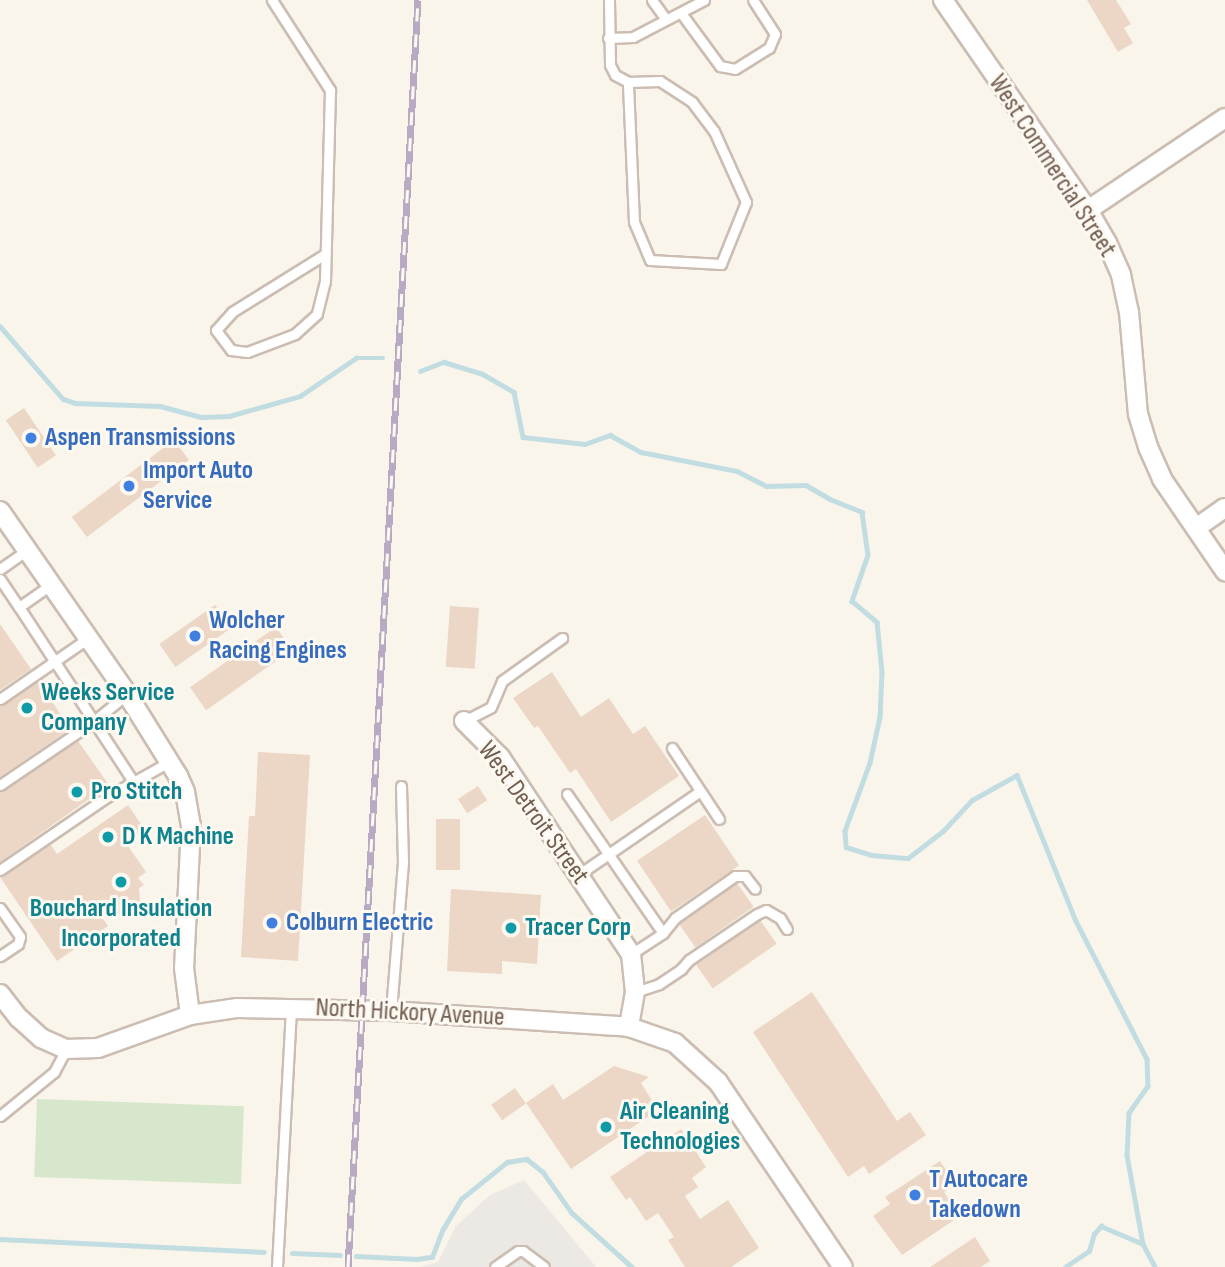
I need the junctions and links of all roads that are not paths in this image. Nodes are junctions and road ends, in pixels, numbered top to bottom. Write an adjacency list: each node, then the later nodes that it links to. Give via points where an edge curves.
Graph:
1 (272, 0): 13 (lane, via 330,90)
2 (609, 0): 9 (lane)
3 (652, 0): 8 (lane)
4 (704, 0): 7 (lane)
5 (753, 0): 7 (lane, via 775,33 769,48 735,69 720,66)
6 (943, 0): 12 (street, West Commercial Street)
7 (681, 13): 8 (lane)
8 (665, 18): 9 (lane, via 633,37)
9 (608, 38): 10 (lane, via 610,65 615,75)
10 (628, 82): 10 (lane, via 634,222 650,260 721,264 747,202 714,131 692,102 660,80)
11 (1225, 118): 12 (street)
12 (1088, 210): 16 (street, West Commercial Street, via 1121,275 1138,414 1148,447 1162,479)
13 (325, 254): 13 (lane, via 325,281 317,314 295,334 247,352 231,350 216,330 232,312)
14 (1225, 508): 16 (street)
15 (0, 511): 17 (street)
16 (1196, 528): 19 (street, West Commercial Street)
17 (27, 550): 18 (lane); 21 (street)
18 (0, 569)
19 (1225, 571)
20 (0, 579): 22 (lane)
21 (51, 585): 22 (lane); 24 (street)
22 (19, 607): 25 (lane)
23 (562, 638): 29 (lane, via 502,681 491,706)
24 (88, 639): 25 (lane); 26 (street)
25 (55, 661): 27 (lane); 28 (lane)
26 (127, 694): 28 (lane); 31 (street)
27 (0, 699)
28 (94, 721): 32 (lane); 33 (lane)
29 (464, 721): 40 (street, West Detroit Street, via 500,757)
30 (672, 748): 35 (lane)
31 (170, 761): 32 (lane); 51 (street, via 190,810 184,968)
32 (134, 783): 39 (lane)
33 (0, 785)
34 (401, 786): 50 (lane, via 403,863)
35 (701, 791): 37 (lane); 38 (lane)
36 (567, 794): 38 (lane)
37 (719, 819)
38 (609, 852): 40 (lane); 44 (lane)
39 (0, 870)
40 (578, 875): 45 (street, West Detroit Street)
41 (755, 889): 44 (lane, via 745,876 735,876 675,918)
42 (0, 908): 46 (lane, via 20,937 18,944)
43 (787, 929): 47 (lane, via 780,918 765,911 757,914 681,970)
44 (663, 933): 45 (lane)
45 (631, 954): 47 (street, West Detroit Street)
46 (0, 956)
47 (635, 992): 52 (street, West Detroit Street)
48 (0, 994): 53 (street, via 41,1038)
49 (291, 1007): 50 (street, North Hickory Avenue); 51 (street, North Hickory Avenue); 55 (lane)
50 (391, 1011): 52 (street, North Hickory Avenue)
51 (190, 1014): 53 (street, North Hickory Avenue, via 98,1048)
52 (629, 1027): 58 (street, via 674,1043 719,1082)
53 (66, 1049): 54 (lane, via 54,1072)
54 (0, 1116)
55 (277, 1267)
56 (495, 1267): 57 (lane, via 523,1251)
57 (544, 1267)
58 (843, 1267)

